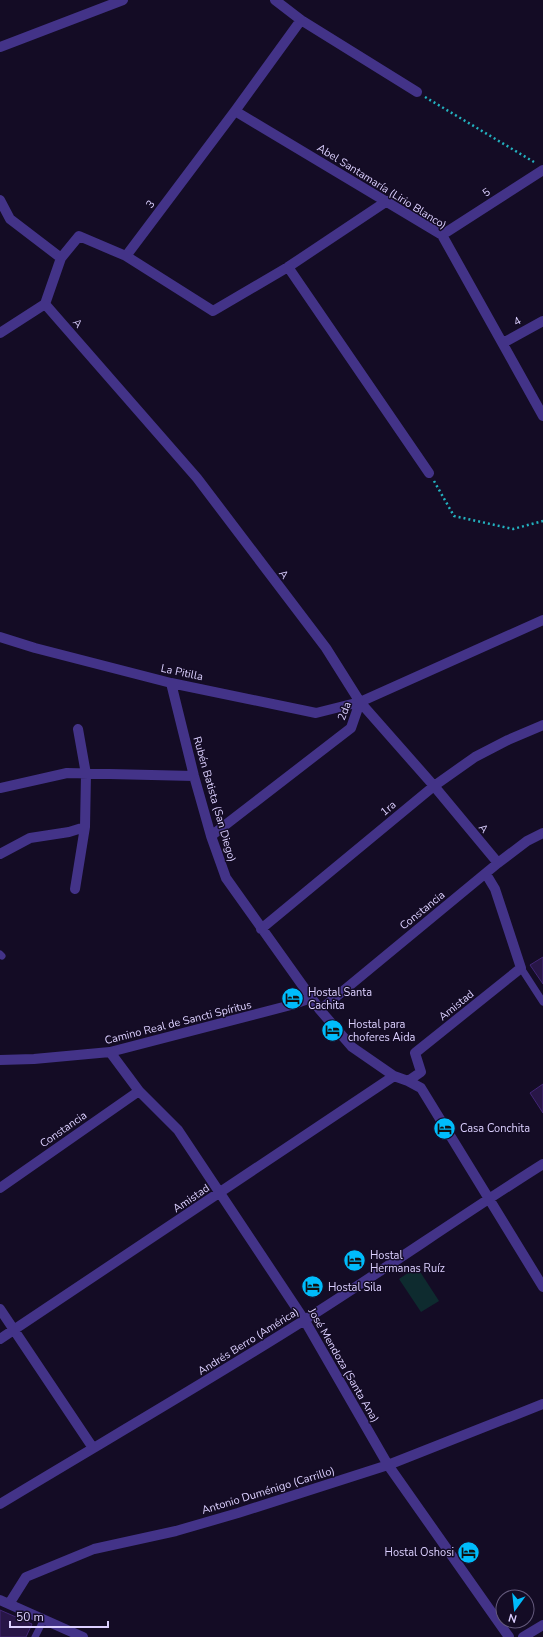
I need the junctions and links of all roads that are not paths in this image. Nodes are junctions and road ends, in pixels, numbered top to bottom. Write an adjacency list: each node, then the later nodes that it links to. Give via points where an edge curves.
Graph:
1 (122, 0): 4 (street)
2 (275, 0): 3 (street)
3 (301, 20): 5 (street); 6 (street, 3)
4 (0, 47)
5 (417, 92)
6 (236, 111): 9 (street, Abel Santamaría (Lirio Blanco)); 11 (street, 3)
7 (540, 167): 10 (street, 5)
8 (0, 200): 12 (street, via 10,219)
9 (387, 201): 10 (street, Abel Santamaría (Lirio Blanco)); 13 (street)
10 (442, 235): 17 (street, Abel Santamaría (Lirio Blanco))
11 (126, 256): 12 (street, via 79,236); 13 (street, via 212,311)
12 (61, 258): 14 (street)
13 (288, 267): 19 (street)
14 (45, 304): 16 (street); 23 (street, A, via 197,478 326,648)
15 (543, 321): 17 (street, 4)
16 (0, 333)
17 (503, 343): 18 (street, Abel Santamaría (Lirio Blanco))
18 (543, 416)
19 (429, 473)
20 (543, 620): 23 (street, 2da)
21 (0, 637): 22 (street, La Pitilla)
22 (171, 683): 23 (street, La Pitilla, via 316,713); 27 (street, Rubén Batista (San Diego))
23 (360, 702): 28 (street, A); 32 (street, 2da, via 351,728)
24 (543, 724): 28 (street, 1ra, via 475,757)
25 (78, 729): 26 (street)
26 (86, 774): 27 (street); 29 (street, via 67,773); 30 (street)
27 (194, 776): 32 (street, Rubén Batista (San Diego))
28 (434, 786): 34 (street, A); 37 (street, 1ra)
29 (0, 788)
30 (85, 827): 33 (street, via 30,838); 36 (street)
31 (543, 833): 34 (street, Constancia, via 527,841)
32 (211, 836): 37 (street, Rubén Batista (San Diego), via 226,878)
33 (0, 854)
34 (498, 863): 35 (street, Constancia)
35 (486, 874): 38 (street, via 494,889); 41 (street, Constancia)
36 (75, 889)
37 (261, 929): 39 (street, Rubén Batista (San Diego))
38 (521, 968): 40 (lane); 45 (street, Amistad, via 415,1053 421,1072)
39 (311, 998): 41 (street, Rubén Batista (San Diego)); 42 (street, Camino Real de Sancti Spíritus)
40 (543, 1002)
41 (320, 1010): 44 (street, Rubén Batista (San Diego), via 352,1047)
42 (110, 1052): 43 (street, Camino Real de Sancti Spíritus); 46 (street, José Mendoza (Santa Ana))
43 (0, 1060)
44 (394, 1076): 45 (street, Rubén Batista (San Diego)); 49 (street, Amistad)
45 (408, 1081): 50 (street, Rubén Batista (San Diego), via 421,1088)
46 (139, 1091): 48 (street, Constancia); 49 (street, José Mendoza (Santa Ana), via 178,1130)
47 (543, 1164): 50 (street, Andrés Berro (América))
48 (0, 1188)
49 (220, 1193): 53 (street, José Mendoza (Santa Ana)); 54 (street, Amistad)
50 (488, 1198): 51 (street, Rubén Batista (San Diego)); 53 (street, Andrés Berro (América))
51 (543, 1287)
52 (0, 1308): 54 (street)
53 (305, 1320): 57 (street, Andrés Berro (América)); 58 (street, José Mendoza (Santa Ana))
54 (14, 1330): 55 (street, Amistad); 57 (street)
55 (0, 1339)
56 (543, 1404): 58 (street, Antonio Duménigo (Carrillo))
57 (93, 1448): 59 (street, Andrés Berro (América))
58 (388, 1465): 60 (street, Antonio Duménigo (Carrillo), via 176,1531 94,1548 26,1577); 65 (street, José Mendoza (Santa Ana))
59 (0, 1504)
60 (5, 1602): 61 (street)
61 (44, 1619): 63 (lane); 64 (street)
62 (543, 1625): 66 (street)
63 (35, 1637)
64 (83, 1637)
65 (509, 1637)
66 (523, 1637)

